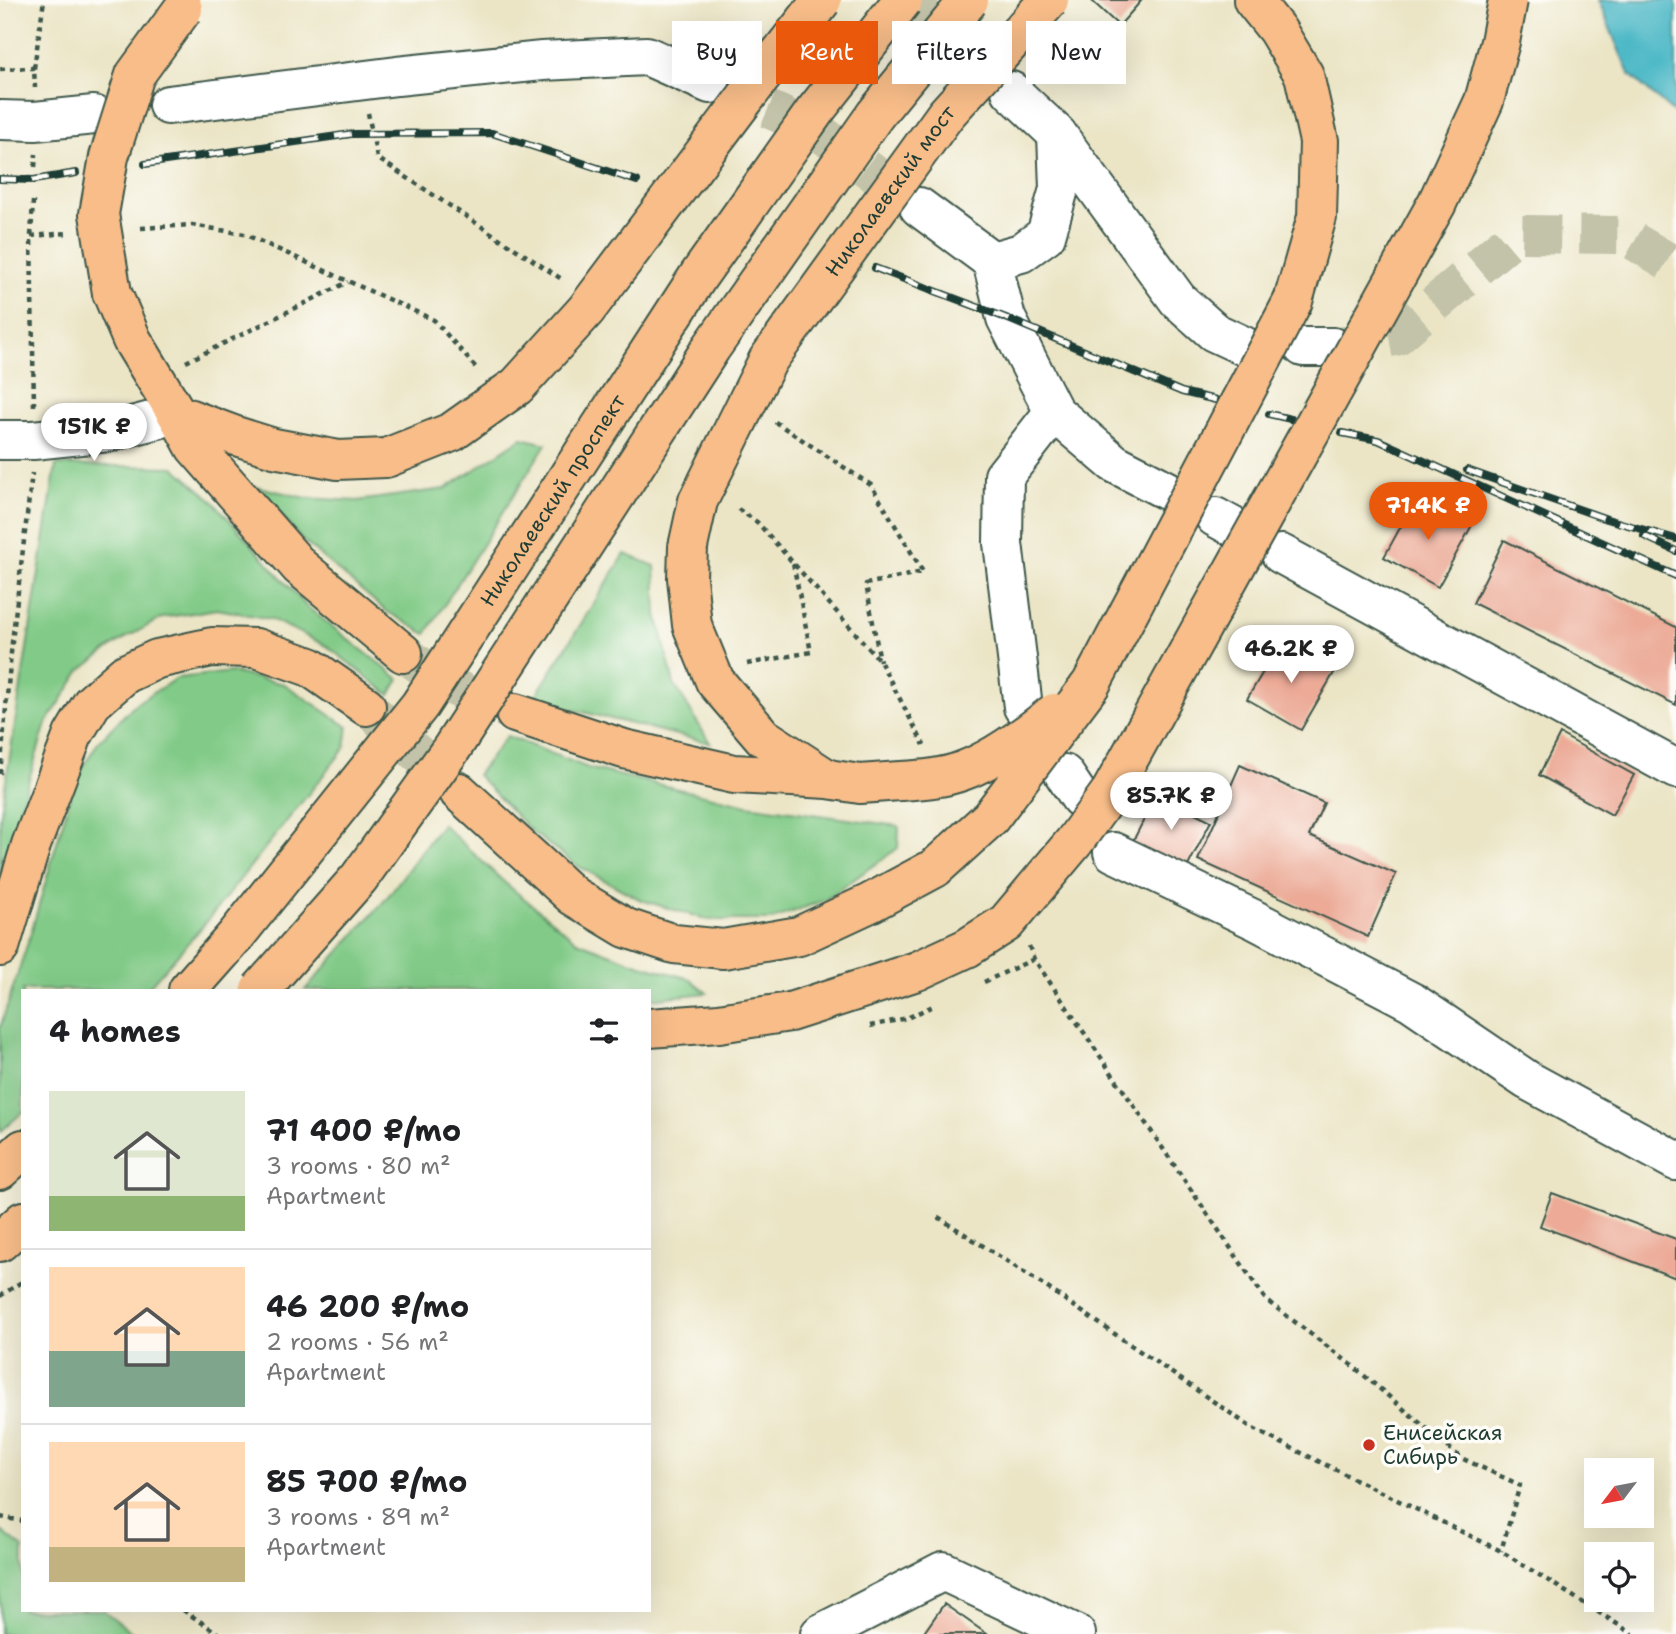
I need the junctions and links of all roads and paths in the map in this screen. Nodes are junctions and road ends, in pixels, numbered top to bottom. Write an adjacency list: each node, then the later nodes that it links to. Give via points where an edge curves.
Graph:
1 (44, 0): 10 (path)
2 (822, 0): 32 (main road, bridge, via 586,310 517,386 452,432 386,458 338,460 274,448)
3 (903, 0): 55 (main road, Николаевский проспект, bridge, via 815,111 699,275 420,705)
4 (969, 0): 56 (main road, bridge, via 875,115 711,348 452,748 359,878)
5 (1049, 0): 50 (main road, Николаевский мост, bridge, via 946,114 768,360 698,501 687,578 692,625 715,681 763,737)
6 (1253, 0): 43 (main road, bridge, via 1304,75 1319,141 1317,218 1293,301)
7 (1508, 0): 57 (main road, bridge, via 1484,102 1437,203 1111,791 1074,842 1006,923 918,971 790,1012)
8 (188, 5): 32 (main road, bridge, via 135,75 108,157 99,214 112,293 132,340)
9 (672, 67): 14 (street, via 647,56 542,61)
10 (34, 68): 11 (path); 13 (path)
11 (0, 69)
12 (1011, 91): 18 (street)
13 (35, 100)
14 (168, 105)
15 (367, 106): 25 (path, via 377,158)
16 (94, 115): 17 (street)
17 (0, 120)
18 (1057, 134): 24 (street, via 1059,189 1046,234 1021,253); 27 (street, via 1178,300 1214,332)
19 (33, 201): 23 (path)
20 (919, 207): 24 (street)
21 (141, 228): 26 (path, via 192,225 244,234)
22 (72, 233): 23 (path)
23 (31, 236): 30 (path)
24 (992, 261): 31 (street, via 1006,318)
25 (564, 280)
26 (348, 282): 28 (path); 29 (path, via 434,320)
27 (1244, 346)
28 (185, 362)
29 (481, 373)
30 (34, 410)
31 (1054, 412): 36 (street, via 1114,463); 45 (street, via 1004,476 1003,543)
32 (177, 414): 34 (street, via 109,432); 40 (main road, via 195,447 300,567)
33 (775, 422): 41 (path, via 871,485 923,572 866,584)
34 (0, 440)
35 (33, 470): 49 (path)
36 (1168, 491)
37 (738, 509): 39 (path, via 757,522)
38 (1281, 554): 48 (street)
39 (793, 562): 41 (path); 42 (path, via 811,652)
40 (403, 653)
41 (880, 661): 47 (path)
42 (745, 664)
43 (1091, 684): 50 (main road, bridge, via 1020,740 964,771 929,779 860,784); 51 (main road, bridge, via 990,818 936,868 799,936 723,950 674,944 626,928 573,897)
44 (366, 706): 53 (main road, via 310,667 256,648 212,647 157,659 125,674 92,703 73,735 31,845)
45 (1023, 707)
46 (514, 713): 50 (main road, via 624,749 734,774)
47 (928, 752)
48 (1676, 769)
49 (0, 775)
50 (828, 779)
51 (459, 792)
52 (1113, 852): 59 (street, via 1412,1002 1527,1080)
53 (0, 947)
54 (1034, 959): 70 (path, via 1266,1300 1461,1458 1520,1485)
55 (189, 989)
56 (261, 989)
57 (651, 1028)
58 (21, 1151): 60 (main road)
59 (1676, 1161)
60 (0, 1170)
61 (938, 1217): 70 (path, via 1255,1430)
62 (21, 1224): 63 (main road)
63 (0, 1242)
64 (21, 1246): 65 (main road)
65 (0, 1259)
66 (21, 1282): 67 (path)
67 (0, 1296)
68 (0, 1517): 69 (path)
69 (21, 1521)
70 (1501, 1551): 75 (path)
71 (186, 1612): 72 (path)
72 (219, 1634)
73 (820, 1634): 74 (street, via 943,1570)
74 (1076, 1634)
75 (1633, 1634)

